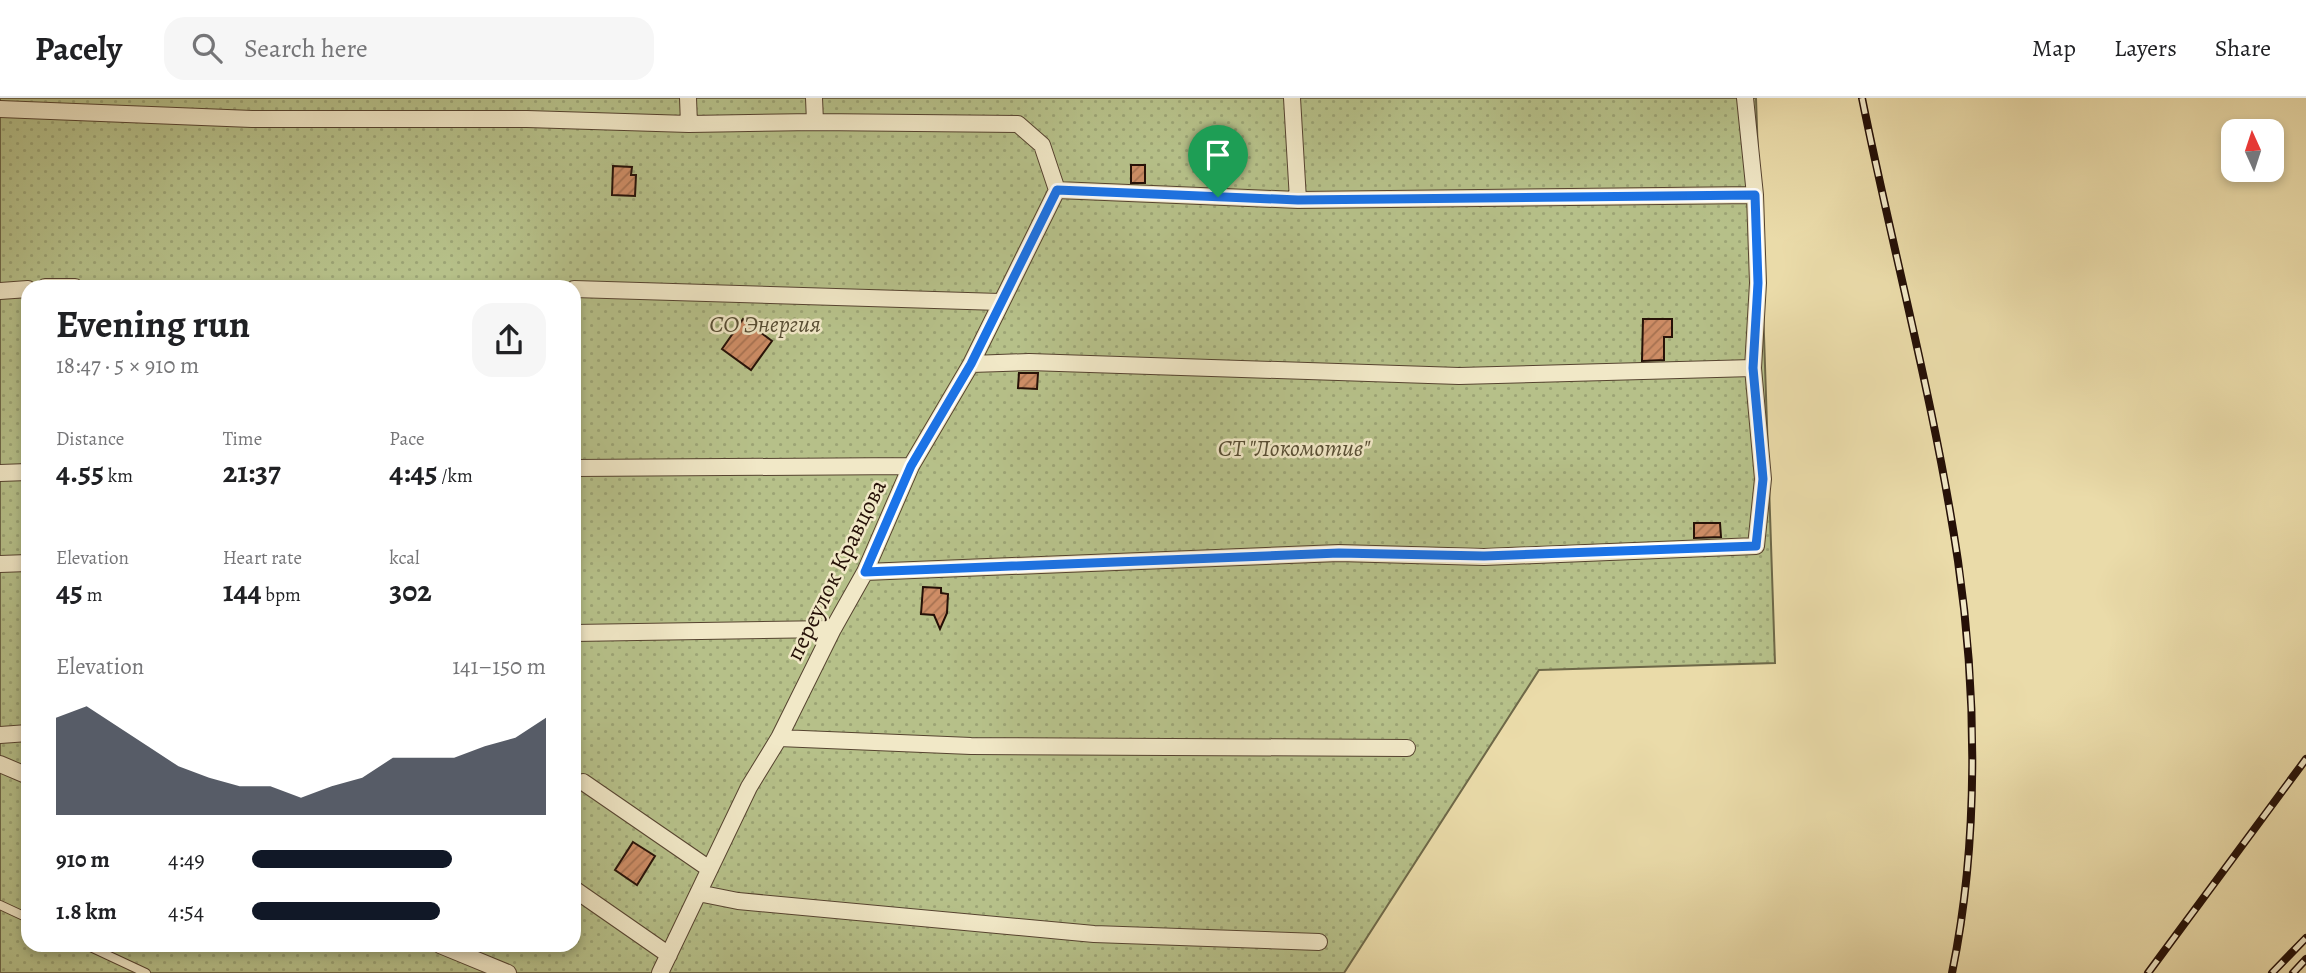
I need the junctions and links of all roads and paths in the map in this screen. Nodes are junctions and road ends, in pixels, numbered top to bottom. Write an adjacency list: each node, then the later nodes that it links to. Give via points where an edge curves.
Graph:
1 (688, 98): 7 (street)
2 (814, 98): 6 (street)
3 (1293, 98): 10 (street)
4 (1745, 98): 9 (street)
5 (0, 109): 7 (street, via 252,119)
6 (815, 122): 7 (street); 8 (street, via 1018,124 1042,145)
7 (688, 124)
8 (1057, 190): 10 (street); 14 (street, переулок Кравцова)
9 (1755, 195): 10 (street); 16 (street, via 1758,283)
10 (1298, 200)
11 (581, 289): 14 (street)
12 (21, 290): 13 (street)
13 (0, 292)
14 (1000, 302): 15 (street, переулок Кравцова)
15 (971, 364): 16 (street, via 1459,376); 17 (street, переулок Кравцова)
16 (1753, 368): 23 (street, via 1763,479 1756,546 1484,556 1339,553)
17 (911, 466): 18 (street); 23 (street, переулок Кравцова)
18 (581, 468)
19 (21, 472): 20 (street)
20 (0, 473)
21 (21, 563): 22 (street)
22 (0, 564)
23 (865, 572): 24 (street, переулок Кравцова)
24 (833, 629): 25 (street); 28 (street, переулок Кравцова)
25 (581, 633)
26 (21, 734): 27 (street)
27 (0, 736)
28 (779, 738): 29 (street, via 971,746); 33 (street, переулок Кравцова)
29 (1407, 748)
30 (0, 764): 31 (street)
31 (21, 772)
32 (583, 782): 33 (street)
33 (708, 868): 34 (street, переулок Кравцова)
34 (698, 893): 38 (street, via 738,901 1094,934); 41 (street, переулок Кравцова)
35 (581, 894): 41 (street)
36 (0, 905): 37 (lane)
37 (21, 915)
38 (1319, 942)
39 (101, 952): 42 (lane)
40 (457, 952): 43 (street)
41 (669, 955): 44 (street, переулок Кравцова)
42 (146, 973)
43 (508, 973)
44 (660, 973)

